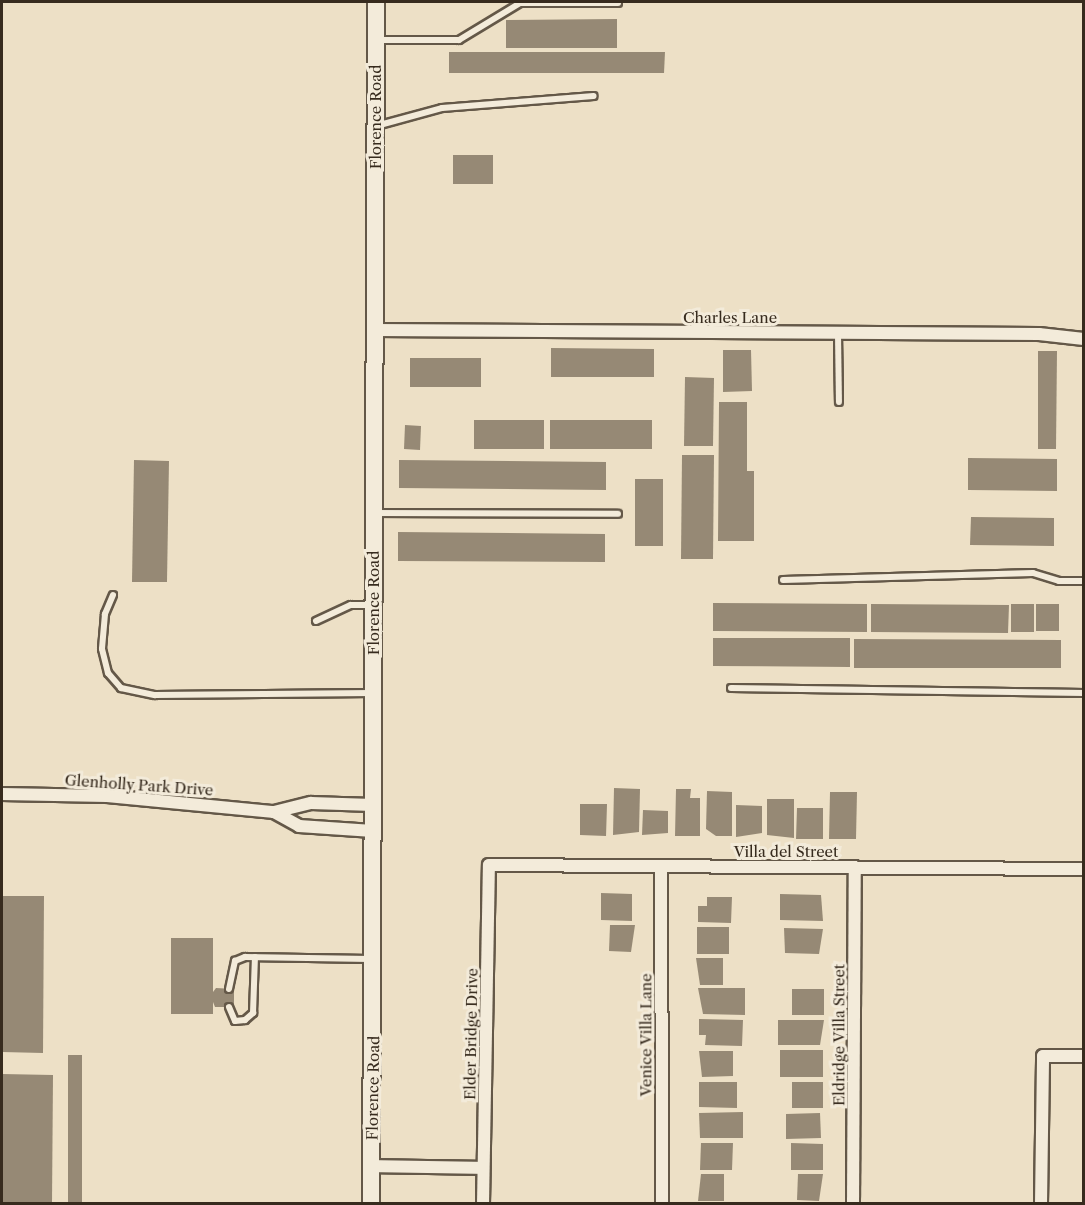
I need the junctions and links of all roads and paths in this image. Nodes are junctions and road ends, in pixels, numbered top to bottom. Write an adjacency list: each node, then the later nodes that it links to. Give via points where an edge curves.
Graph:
1 (376, 2): 3 (street, Florence Road)
2 (618, 3): 3 (lane, via 520,3 459,40)
3 (376, 40): 5 (street, Florence Road)
4 (594, 96): 5 (lane, via 442,108)
5 (375, 127): 6 (street, Florence Road)
6 (375, 330): 7 (street, Charles Lane); 10 (street, Florence Road)
7 (838, 333): 8 (street, Charles Lane, via 1039,334); 9 (lane)
8 (1083, 339)
9 (839, 402)
10 (375, 513): 11 (lane); 15 (street, Florence Road)
11 (618, 514)
12 (783, 580): 13 (lane, via 1034,573 1059,581)
13 (1083, 581)
14 (113, 595): 18 (lane, via 105,614 102,649 108,673 121,688 155,695)
15 (374, 605): 16 (lane, via 351,605); 18 (street, Florence Road)
16 (316, 621)
17 (731, 688): 19 (lane)
18 (374, 693): 21 (street, Florence Road)
19 (1083, 693)
20 (2, 794): 22 (street, Glenholly Park Drive, via 106,796)
21 (373, 805): 22 (street, Glenholly Park Drive, via 311,803); 23 (street, Florence Road)
22 (274, 812): 23 (street, Glenholly Park Drive, via 299,826)
23 (374, 831): 29 (street, Florence Road)
24 (489, 865): 25 (street, Villa del Street); 34 (street, Elder Bridge Drive)
25 (661, 866): 26 (street, Villa del Street); 37 (street, Venice Villa Lane)
26 (855, 867): 27 (street, Villa del Street); 38 (street, Eldridge Villa Street)
27 (1083, 869)
28 (255, 957): 29 (lane); 30 (lane, via 235,961); 31 (lane, via 253,1013 245,1020 235,1021)
29 (374, 960): 33 (street, Florence Road)
30 (229, 988)
31 (229, 1007)
32 (1083, 1056): 39 (street, via 1043,1056)
33 (372, 1166): 34 (street); 35 (street, Florence Road)
34 (483, 1168): 36 (street, Elder Bridge Drive)
35 (371, 1203)
36 (483, 1203)
37 (662, 1203)
38 (853, 1203)
39 (1041, 1203)

